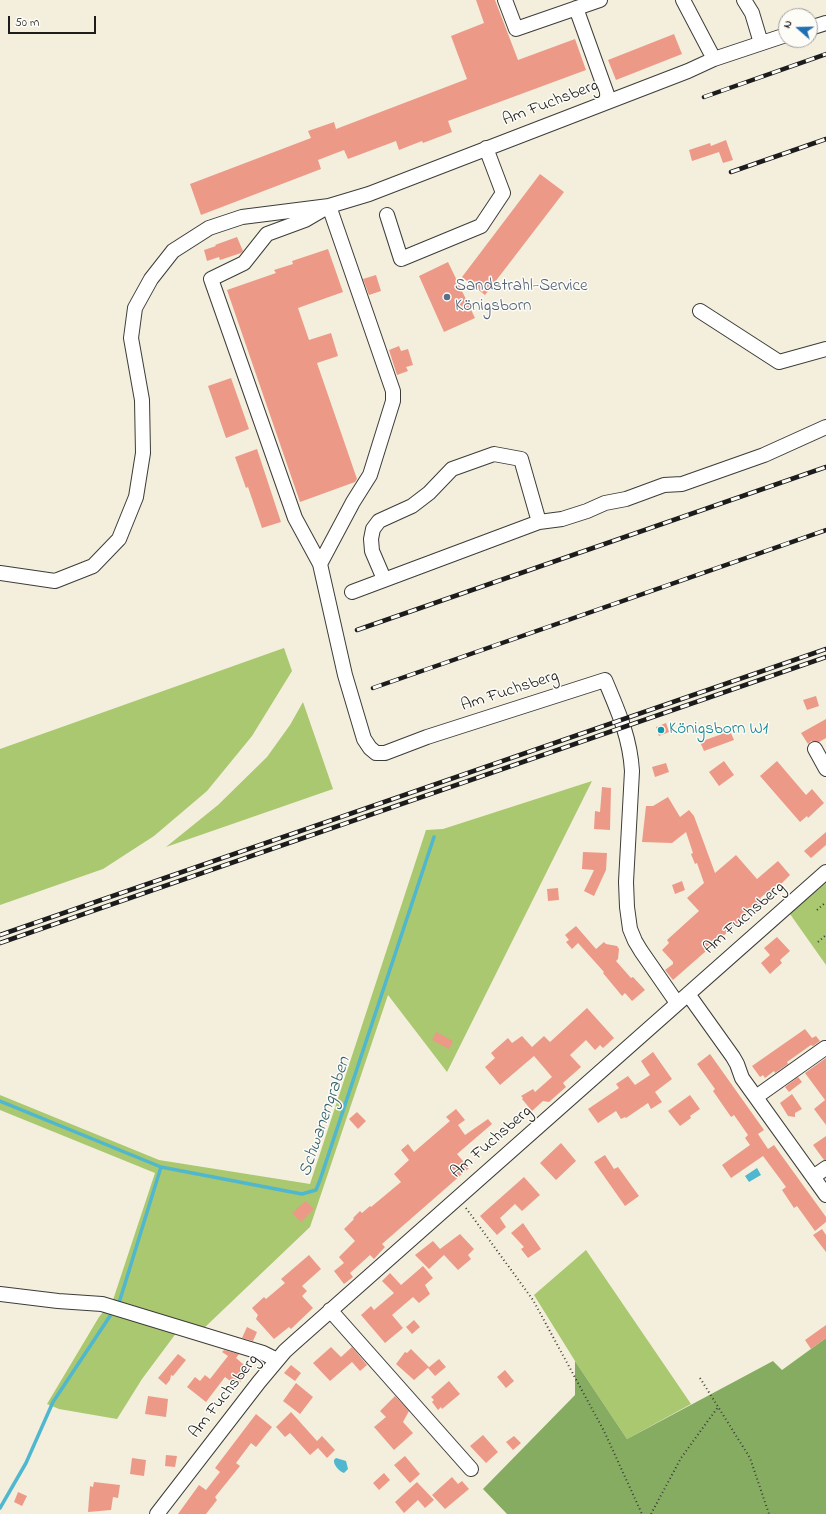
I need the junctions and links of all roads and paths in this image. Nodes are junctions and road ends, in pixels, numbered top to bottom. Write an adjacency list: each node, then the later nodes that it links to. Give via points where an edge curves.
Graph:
1 (505, 0): 5 (street, via 516,29)
2 (600, 0): 5 (street)
3 (683, 0): 8 (street)
4 (744, 0): 7 (street, via 752,13)
5 (570, 6): 9 (street)
6 (778, 38): 7 (street, Am Fuchsberg)
7 (761, 43): 8 (street, Am Fuchsberg)
8 (714, 59): 9 (street, Am Fuchsberg)
9 (609, 100): 10 (street, Am Fuchsberg)
10 (486, 148): 11 (street, Am Fuchsberg, via 369,194); 12 (street, via 503,193 481,226 401,259)
11 (329, 206): 17 (street, via 393,391 393,401 370,475); 17 (street, via 305,220 267,234 244,263 211,279 295,518); 18 (street, via 242,217 209,228 173,252 151,279 135,308 131,338 142,400 143,453 136,497 119,539 93,566 55,580)
12 (387, 215)
13 (700, 311): 14 (street, via 779,362)
14 (826, 349)
15 (826, 427): 16 (street, via 764,456 682,484 664,485 562,519)
16 (539, 522): 19 (street); 19 (street, via 521,459 494,454 452,469 429,493 412,506 379,521 374,529 371,539 372,551)
17 (320, 564): 28 (street, Am Fuchsberg, via 345,675 364,739 376,753 385,753 605,680 628,740 631,755 626,882 630,929 641,951)
18 (0, 573)
19 (384, 579): 20 (street)
20 (352, 592)
21 (815, 748): 22 (street)
22 (826, 770)
23 (826, 872): 28 (street, Am Fuchsberg)
24 (826, 902): 25 (path)
25 (817, 910)
26 (826, 936): 27 (path)
27 (818, 942)
28 (682, 998): 30 (street, Am Fuchsberg, via 733,1057 742,1078); 34 (street, Am Fuchsberg)
29 (825, 1048): 30 (street)
30 (756, 1097): 32 (street, Am Fuchsberg)
31 (826, 1168): 32 (street)
32 (813, 1177): 33 (street, Am Fuchsberg)
33 (826, 1195)
34 (458, 1197): 36 (street, Am Fuchsberg); 42 (path, via 534,1300 604,1431)
35 (0, 1294): 37 (street, via 102,1304 263,1352)
36 (330, 1310): 37 (street, Am Fuchsberg); 40 (street)
37 (277, 1360): 41 (street, Am Fuchsberg)
38 (700, 1378): 39 (path)
39 (718, 1408): 43 (path, via 681,1458); 44 (path, via 750,1458)
40 (471, 1470)
41 (157, 1514)
42 (642, 1514)
43 (651, 1514)
44 (770, 1514)

